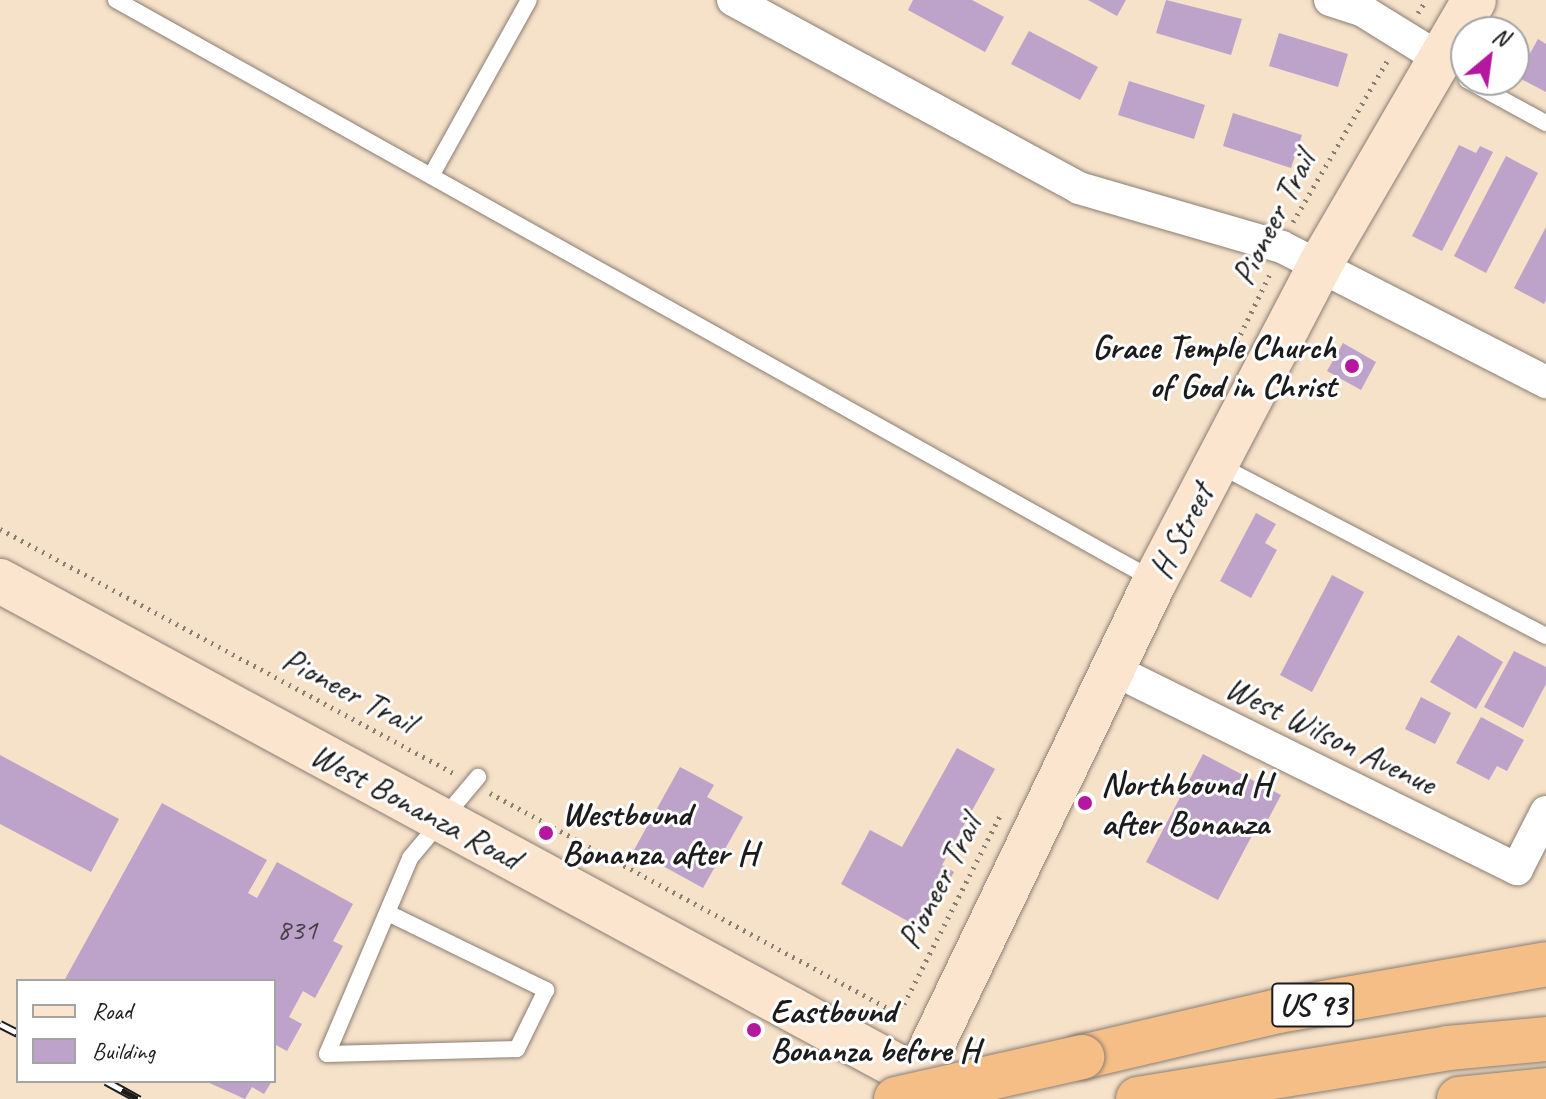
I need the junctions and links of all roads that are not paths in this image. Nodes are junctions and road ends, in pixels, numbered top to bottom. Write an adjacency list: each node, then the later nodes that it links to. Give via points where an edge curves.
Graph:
1 (116, 0): 8 (lane)
2 (529, 0): 8 (lane)
3 (733, 0): 9 (street, via 1079,188 1282,247)
4 (1330, 0): 6 (street, via 1363,11)
5 (1474, 0): 6 (street, H Street)
6 (1444, 63): 7 (lane); 9 (street, H Street)
7 (1546, 123)
8 (431, 176): 13 (lane)
9 (1320, 265): 10 (street); 11 (street, H Street)
10 (1546, 382)
11 (1216, 464): 13 (street, H Street); 14 (lane)
12 (0, 581): 18 (street, West Bonanza Road)
13 (1155, 581): 15 (street, H Street)
14 (1546, 636)
15 (1112, 669): 17 (street, West Wilson Avenue, via 1517,869); 22 (street, H Street)
16 (475, 780): 18 (lane)
17 (1546, 812)
18 (441, 820): 19 (lane, via 410,858); 22 (street, West Bonanza Road)
19 (390, 914): 19 (lane, via 327,1054 517,1049 546,990)
20 (1546, 964): 22 (highway, US 93, bridge, via 1278,1011 1082,1057)
21 (1546, 1039): 24 (highway, via 1448,1048)
22 (906, 1088): 25 (street, West Bonanza Road)
23 (1546, 1090): 26 (highway)
24 (1141, 1098)
25 (959, 1099)
26 (1459, 1099)

